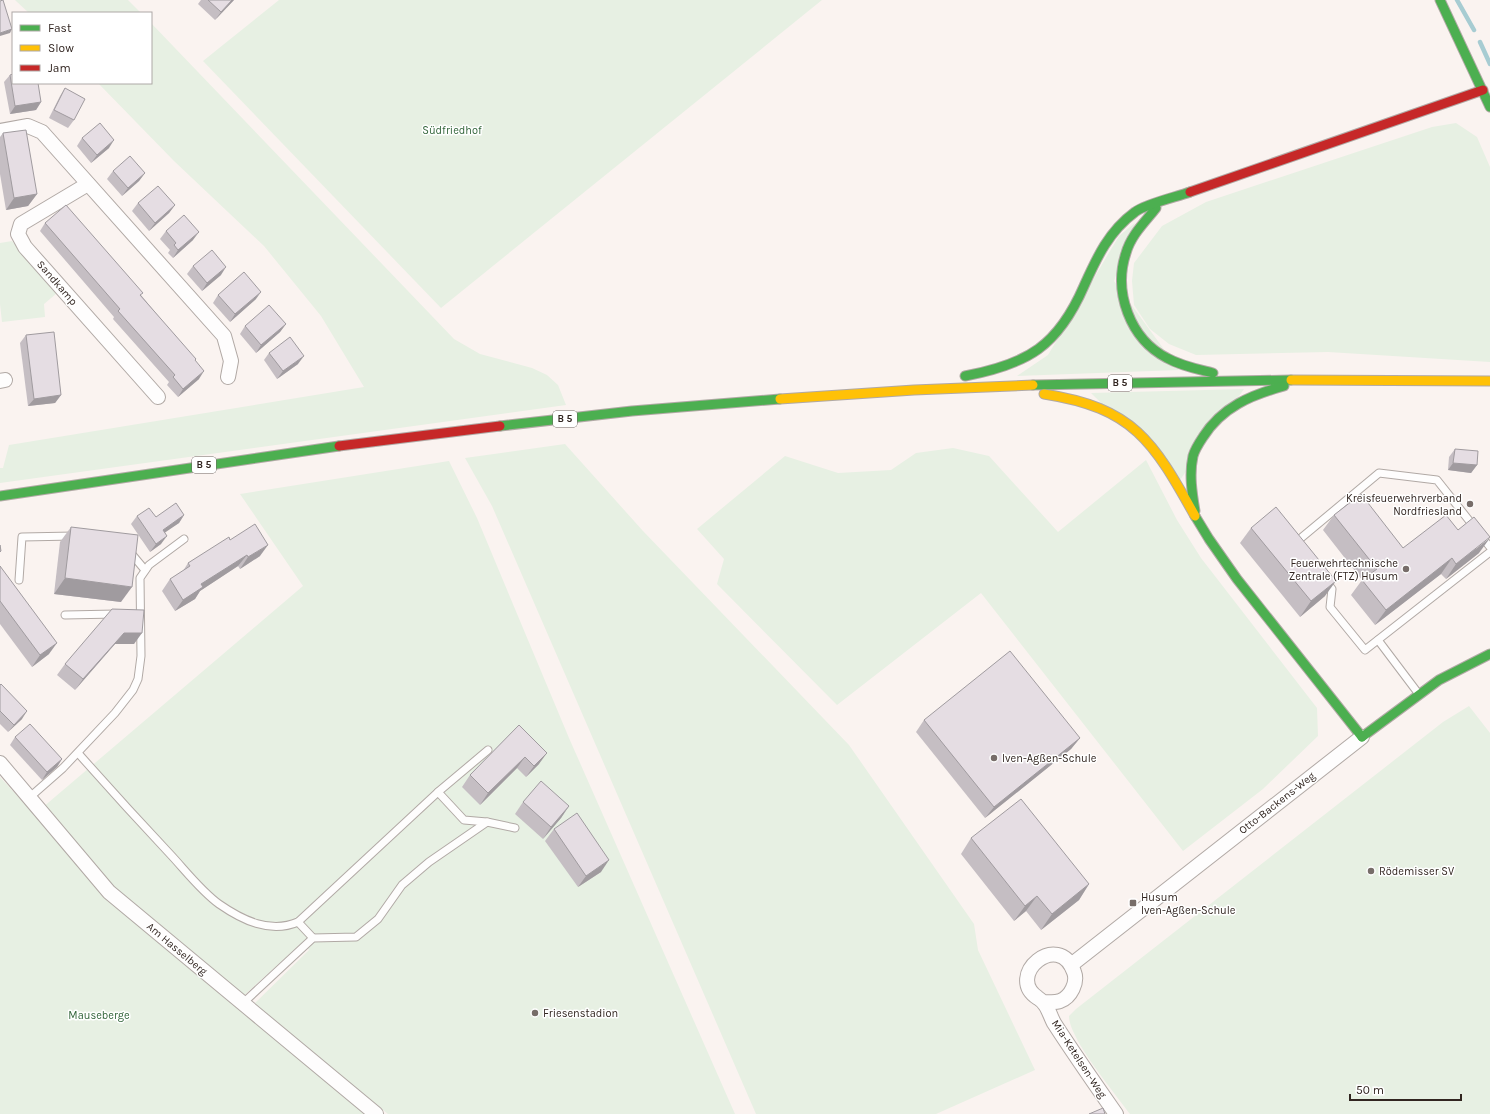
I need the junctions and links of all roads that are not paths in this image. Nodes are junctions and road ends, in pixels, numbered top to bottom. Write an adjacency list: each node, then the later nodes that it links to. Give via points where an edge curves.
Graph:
1 (1440, 0): 2 (main road)
2 (1483, 90): 3 (main road); 6 (main road)
3 (1490, 107)
4 (0, 131): 5 (street, via 28,126 42,132)
5 (88, 184): 7 (street, via 224,336 231,361); 13 (street, Sandkamp, via 21,224 18,234 25,247)
6 (1163, 201): 8 (main road, via 1133,236 1123,260 1121,282 1125,310 1140,337 1162,355 1191,368); 12 (main road, via 1136,211 1108,237 1062,327 1042,350 1021,362 1000,369)
7 (228, 377)
8 (1243, 379): 9 (main road, B 5); 11 (main road, B 5)
9 (1314, 379): 10 (main road, B 5); 15 (main road, via 1254,394 1225,411 1206,430 1193,455 1191,490)
10 (1490, 381)
11 (997, 386): 12 (main road, B 5); 15 (main road, via 1069,398 1100,407 1126,422 1150,443)
12 (877, 391): 14 (main road, B 5, via 722,403 483,427 188,467)
13 (158, 397)
14 (0, 496)
15 (1198, 522): 30 (main road, via 1220,555)
16 (84, 535): 24 (lane, via 22,537)
17 (184, 539): 22 (lane)
18 (125, 546): 22 (lane)
19 (1490, 547): 20 (lane, via 1437,480 1379,473 1294,542)
20 (1299, 548)
21 (1490, 552): 27 (lane)
22 (145, 570): 25 (lane, via 140,578)
23 (1318, 571): 27 (lane, via 1332,589 1330,606 1365,650)
24 (18, 580)
25 (133, 614): 26 (lane); 32 (lane, via 141,656 138,679 133,690 115,713)
26 (65, 615)
27 (1378, 640): 29 (lane)
28 (1490, 654): 29 (main road, Otto-Backens-Weg, via 1445,676)
29 (1418, 694): 30 (main road, Otto-Backens-Weg)
30 (1362, 737): 40 (street, Otto-Backens-Weg)
31 (488, 750): 34 (lane)
32 (78, 753): 35 (lane); 38 (lane, via 218,903 256,924 286,927)
33 (0, 763): 35 (street, Am Hasselberg)
34 (438, 792): 36 (lane, via 464,820); 38 (lane)
35 (30, 797): 42 (street, Am Hasselberg, via 109,892)
36 (487, 822): 37 (lane); 39 (lane, via 429,862 402,885 378,920 356,937)
37 (515, 828)
38 (298, 922): 39 (lane)
39 (313, 938): 42 (lane)
40 (1071, 965): 41 (street, Mia-Ketelsen-Weg, via 1076,977 1070,994 1059,1002); 41 (street, Mia-Ketelsen-Weg, via 1059,955 1044,955 1031,965 1027,981 1034,995)
41 (1044, 1002): 44 (street, Mia-Ketelsen-Weg, via 1052,1020)
42 (242, 1004): 43 (street, Am Hasselberg)
43 (376, 1114)
44 (1116, 1114)

